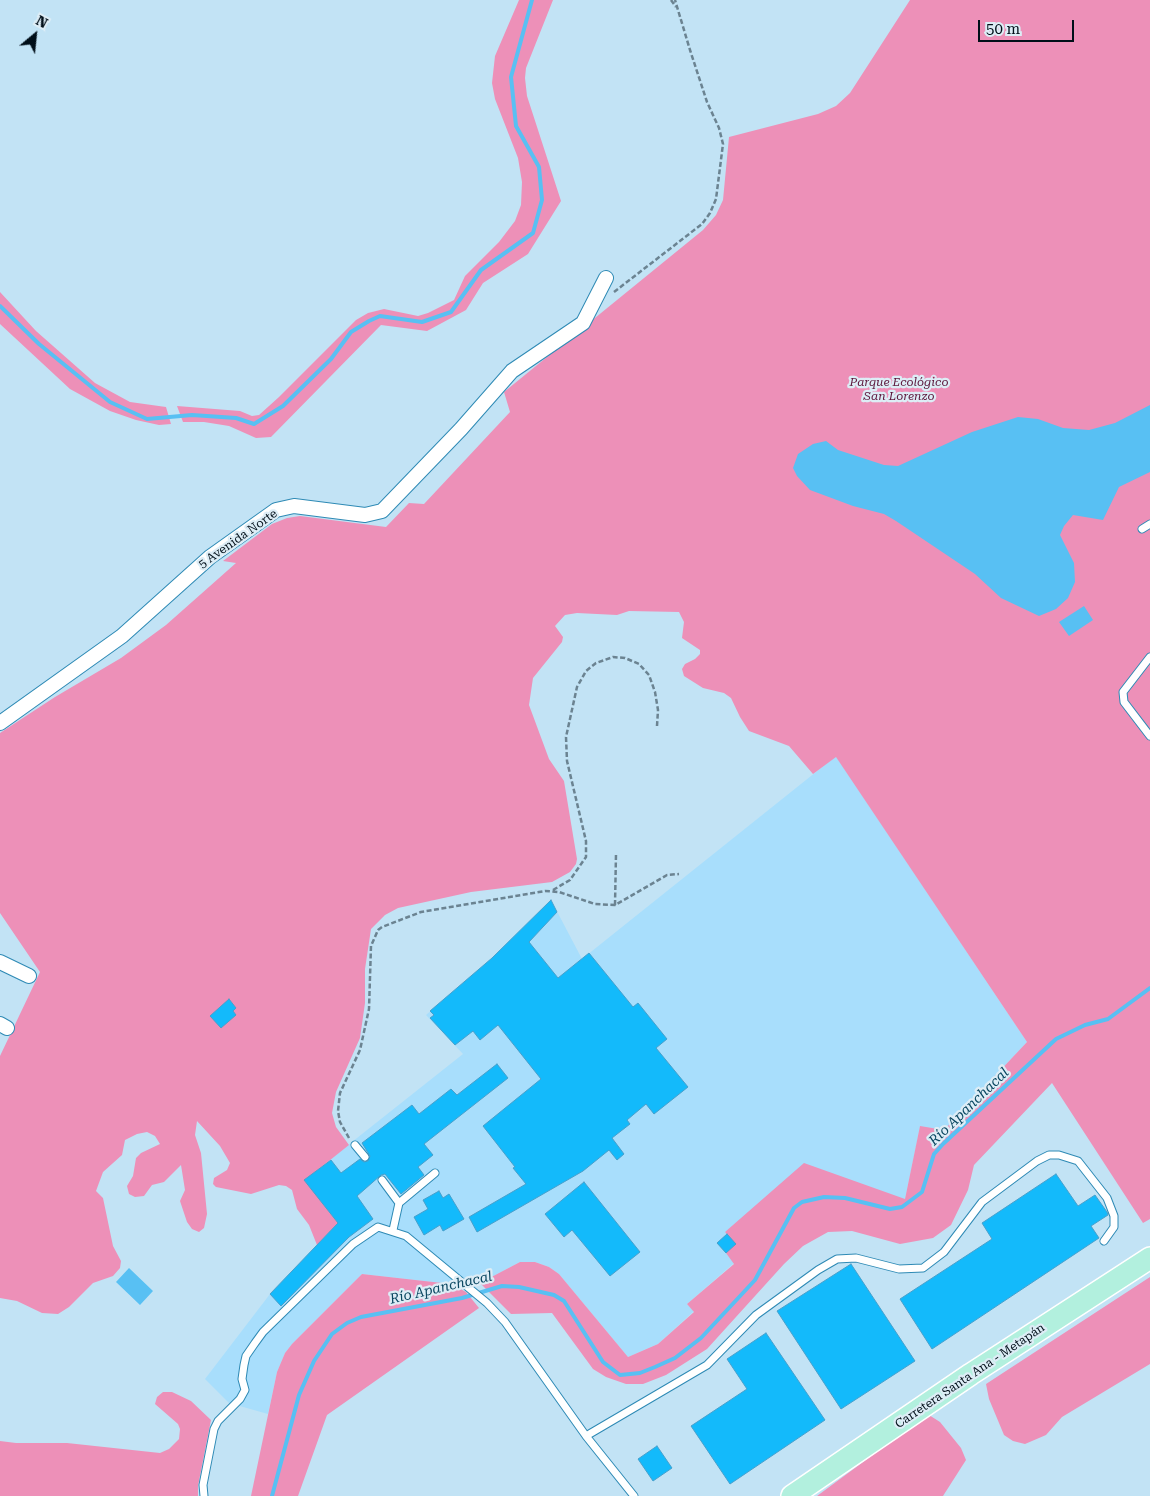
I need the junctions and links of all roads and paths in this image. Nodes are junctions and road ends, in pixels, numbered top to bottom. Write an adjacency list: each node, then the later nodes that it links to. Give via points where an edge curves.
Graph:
1 (671, 0): 3 (path)
2 (675, 0): 3 (path)
3 (678, 10): 5 (path, via 723,144 716,199 702,224)
4 (606, 278): 9 (street, 5 Avenida Norte, via 583,323 530,357 506,377 382,511 365,515 294,506 276,510 210,557 122,636)
5 (612, 294)
6 (1150, 524): 7 (lane)
7 (1142, 529)
8 (1150, 657): 11 (lane, via 1123,692 1124,702)
9 (0, 723)
10 (657, 726): 14 (path, via 655,692 649,675 639,664 613,657 596,663 580,680 566,748 586,841 586,857 570,880)
11 (1150, 736)
12 (616, 854): 15 (path)
13 (680, 874): 15 (path, via 667,875)
14 (552, 890): 15 (path, via 595,904); 18 (path, via 421,912 400,918 378,930 371,946 368,1009 362,1044 342,1087 338,1111 342,1128)
15 (615, 904)
16 (0, 962): 17 (street)
17 (28, 976)
18 (355, 1145): 19 (lane)
19 (366, 1157)
20 (435, 1173): 22 (lane)
21 (382, 1180): 22 (lane)
22 (399, 1203): 23 (lane)
23 (393, 1230): 26 (lane, via 406,1236 487,1303 505,1322); 27 (lane, via 373,1229 353,1244 255,1343 246,1356 242,1379 245,1390 214,1429 203,1485)
24 (1104, 1241): 26 (lane, via 1114,1227 1114,1216 1107,1198 1078,1161 1049,1155 982,1202 944,1252 923,1268 899,1269 856,1258 838,1259 756,1315 707,1365)
25 (1150, 1258): 29 (main road, Carretera Santa Ana - Metapán)
26 (586, 1436): 28 (lane)
27 (204, 1496)
28 (634, 1496)
29 (792, 1496)

